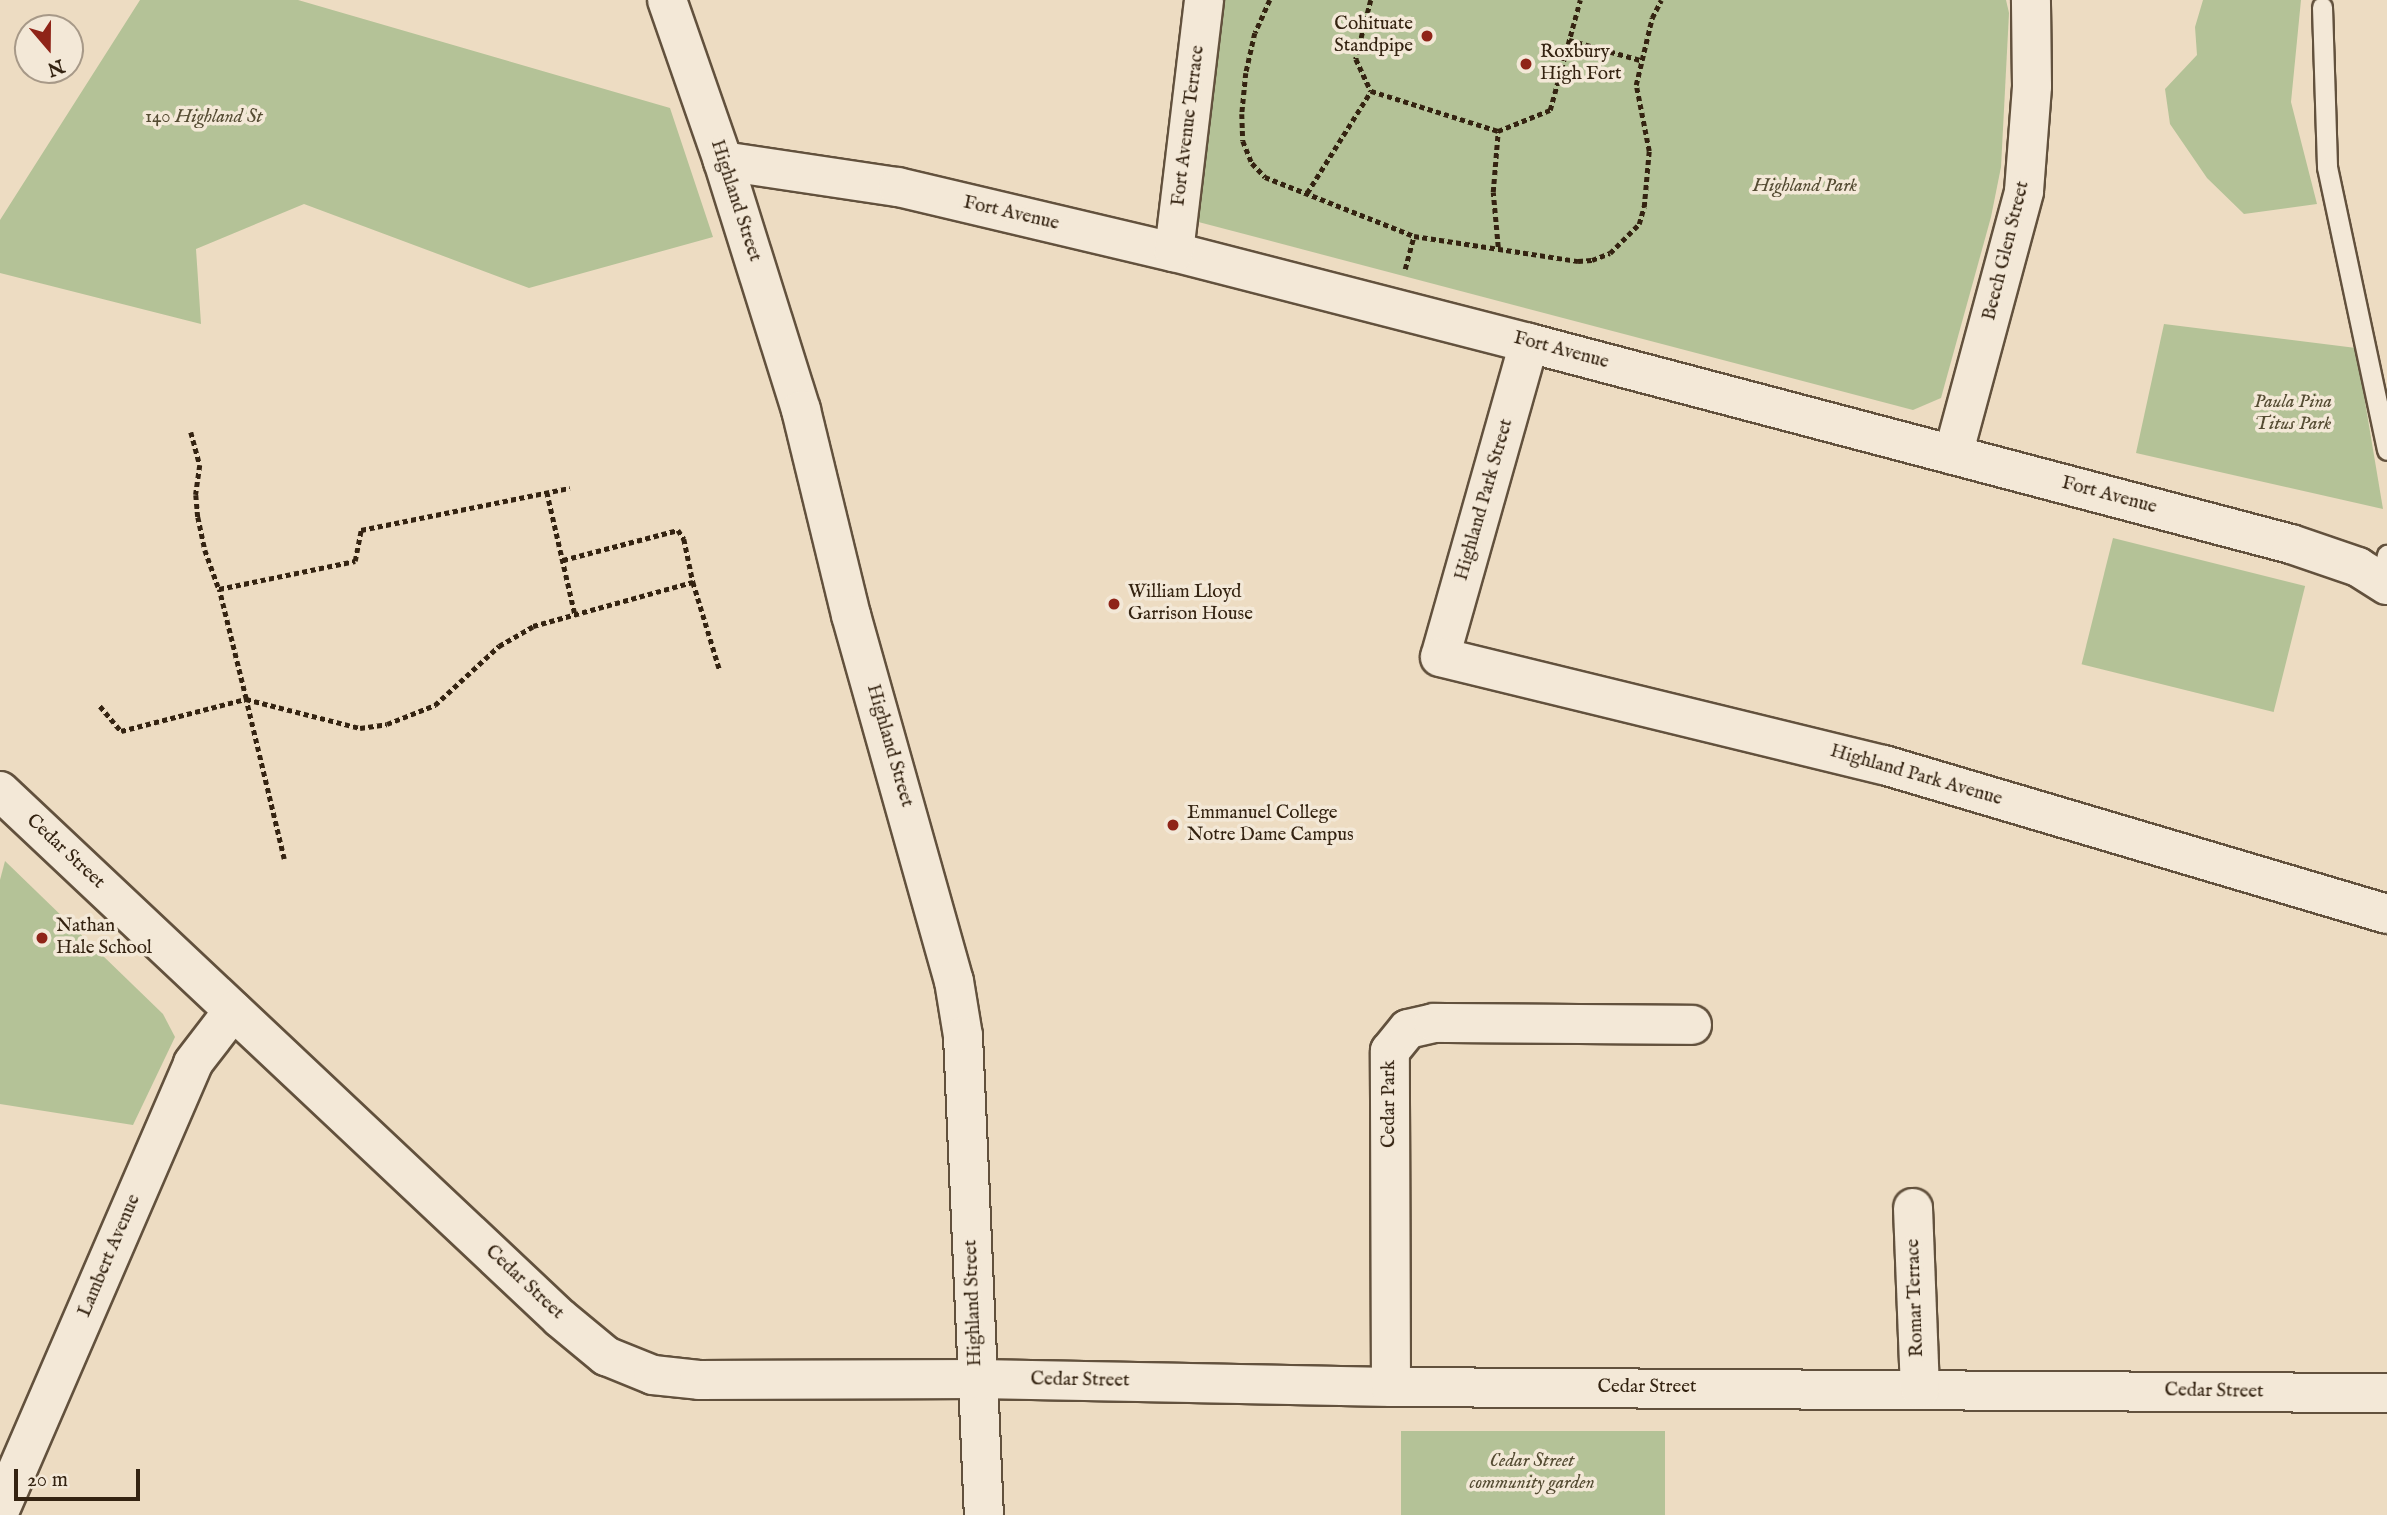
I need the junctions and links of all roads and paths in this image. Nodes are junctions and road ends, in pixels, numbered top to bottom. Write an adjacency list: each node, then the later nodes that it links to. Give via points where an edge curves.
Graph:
1 (667, 0): 13 (street, Highland Street)
2 (1204, 0): 17 (street, Fort Avenue Terrace)
3 (1269, 0): 14 (path, via 1245,73 1243,141 1252,163 1265,177)
4 (1371, 0): 11 (path, via 1356,59)
5 (1580, 0): 9 (path)
6 (1661, 0): 10 (path)
7 (2031, 0): 22 (street, Beech Glen Street, via 2032,86 2024,191)
8 (2322, 8): 21 (lane, via 2327,167)
9 (1569, 40): 10 (path); 12 (path, via 1550,110)
10 (1640, 60): 16 (path, via 1636,85 1649,151 1639,224 1610,253 1592,260)
11 (1371, 91): 12 (path); 14 (path)
12 (1498, 131): 16 (path, via 1493,191)
13 (723, 160): 17 (street, Fort Avenue, via 898,187); 40 (street, Highland Street, via 800,410 851,615 954,981 963,1036)
14 (1307, 193): 15 (path)
15 (1413, 236): 16 (path); 18 (path)
16 (1498, 247)
17 (1174, 252): 19 (street, Fort Avenue)
18 (1407, 263)
19 (1529, 343): 22 (street, Fort Avenue); 30 (street, Highland Park Street)
20 (191, 432): 28 (path, via 200,465 198,517)
21 (2387, 450)
22 (1953, 455): 26 (street, Fort Avenue, via 2291,544)
23 (570, 488): 24 (path)
24 (547, 492): 25 (path); 28 (path, via 361,530 355,561)
25 (563, 560): 27 (path, via 678,530); 29 (path)
26 (2385, 574)
27 (693, 582): 29 (path); 31 (path)
28 (219, 589): 32 (path)
29 (575, 614): 32 (path, via 510,638 436,705 387,724 360,728)
30 (1440, 657): 36 (street, Highland Park Avenue, via 1884,765)
31 (720, 671)
32 (246, 699): 33 (path, via 121,731); 35 (path)
33 (100, 706)
34 (0, 791): 37 (street, Cedar Street)
35 (284, 859)
36 (2387, 914)
37 (233, 1011): 40 (street, Cedar Street, via 606,1356 653,1375 699,1380); 44 (street, Lambert Avenue, via 193,1063)
38 (1692, 1025): 41 (street, Cedar Park, via 1434,1023 1408,1029 1390,1051)
39 (1913, 1208): 42 (street, Romar Terrace)
40 (978, 1379): 41 (street, Cedar Street); 45 (street, Highland Street)
41 (1391, 1387): 42 (street, Cedar Street)
42 (1920, 1389): 43 (street, Cedar Street)
43 (2387, 1393)
44 (0, 1510)
45 (984, 1515)

